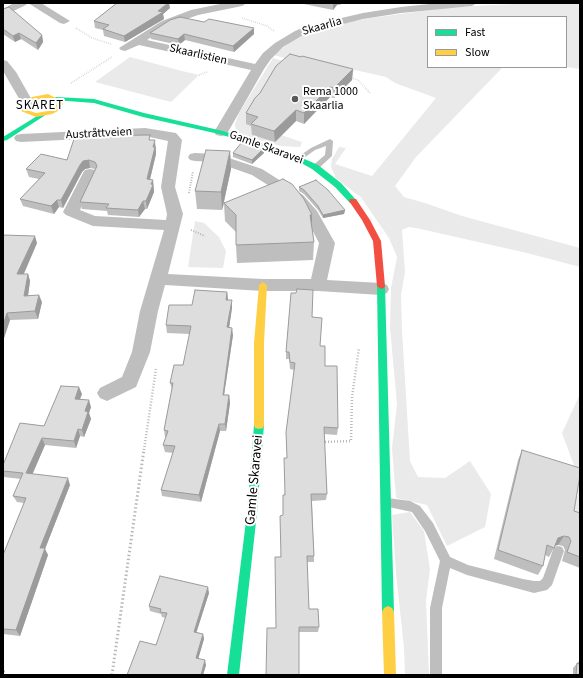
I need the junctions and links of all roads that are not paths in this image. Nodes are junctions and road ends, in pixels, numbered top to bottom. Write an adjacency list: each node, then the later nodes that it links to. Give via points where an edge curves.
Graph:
1 (22, 3): 5 (street)
2 (33, 3): 6 (street)
3 (242, 3): 7 (street, Skaarlistien, via 195,12 166,23)
4 (472, 3): 9 (street, Skaarlia, via 386,13 311,28 278,45)
5 (3, 13)
6 (64, 21)
7 (138, 41): 8 (street, Skaarlistien); 9 (street, Skaarlistien)
8 (125, 48)
9 (258, 68): 16 (street, Skaarlia)
10 (5, 70): 11 (street)
11 (18, 85): 12 (street); 13 (street)
12 (52, 98): 13 (street, via 34,98); 14 (street, Gamle Skaravei, via 94,101); 15 (street, Austråttveien, via 59,101 59,107)
13 (26, 107): 15 (street, via 28,114); 18 (street, via 13,121)
14 (121, 109): 15 (street, Gamle Skaravei, via 87,107); 16 (street, Gamle Skaravei)
15 (46, 114): 18 (street)
16 (221, 132): 20 (street, Gamle Skaravei)
17 (21, 138): 23 (street, Austråttveien, via 145,132 171,136 175,140 168,188 176,214)
18 (4, 141)
19 (195, 157): 26 (street, Gamle Skaravei, via 217,158 257,172 298,198 312,214 327,243)
20 (299, 159): 21 (street, Gamle Skaravei); 21 (lane, via 330,141 328,156)
21 (316, 166): 27 (street, Gamle Skaravei, via 355,203 366,220 376,241)
22 (90, 173): 23 (street, via 71,212 93,221)
23 (173, 224): 24 (street)
24 (158, 279): 25 (street); 28 (street, via 141,352 129,382)
25 (263, 285): 26 (street); 32 (street, Gamle Skaravei, via 259,343 259,443)
26 (318, 285): 27 (street)
27 (381, 289): 29 (street, Gamle Skaravei)
28 (107, 393)
29 (386, 503): 31 (lane, via 416,509 429,527); 33 (street, Gamle Skaravei)
30 (558, 551): 31 (lane, via 548,581 542,586 534,587 468,570)
31 (446, 560): 34 (lane, via 436,608)
32 (233, 675)
33 (390, 675)
34 (436, 675)

